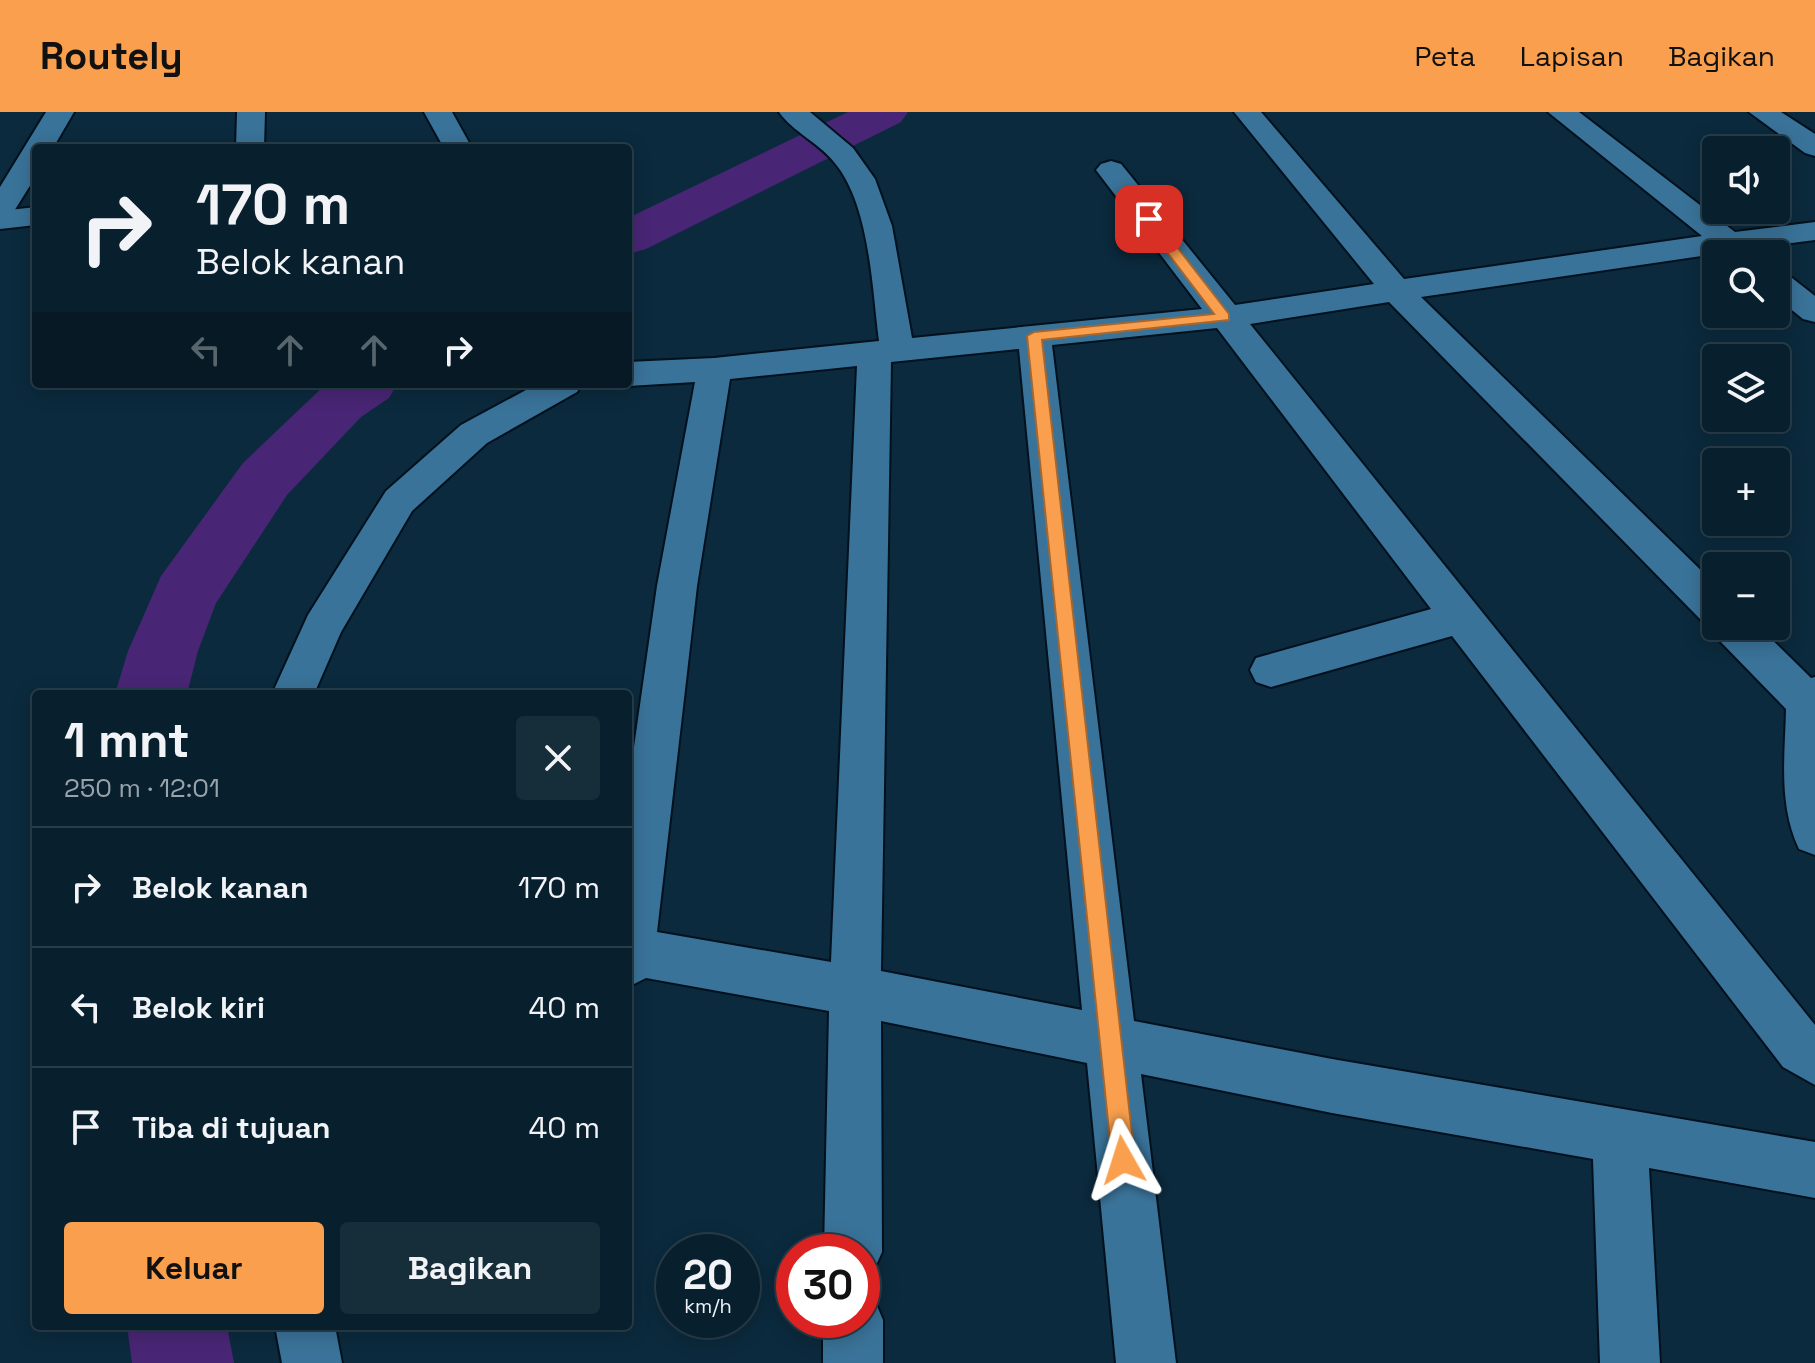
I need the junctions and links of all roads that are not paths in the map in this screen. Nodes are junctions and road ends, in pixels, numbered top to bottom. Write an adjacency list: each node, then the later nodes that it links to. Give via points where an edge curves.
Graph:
1 (60, 112): 8 (street)
2 (251, 112): 9 (street)
3 (438, 112): 10 (street)
4 (793, 112): 26 (street, via 848,159 866,187 877,228)
5 (1562, 112): 18 (street)
6 (1763, 112): 11 (street)
7 (1247, 113): 21 (street)
8 (41, 144)
9 (250, 144)
10 (456, 144)
11 (1815, 147)
12 (32, 159): 14 (street)
13 (1111, 170): 24 (street)
14 (0, 210)
15 (32, 216): 16 (street)
16 (0, 220)
17 (1815, 231): 19 (street)
18 (1726, 240)
19 (1773, 240)
20 (1702, 252): 21 (street)
21 (1398, 292): 24 (street); 30 (street)
22 (1790, 292): 23 (street)
23 (1815, 312)
24 (1224, 317): 25 (street); 31 (street)
25 (1034, 336): 26 (street); 40 (street)
26 (886, 352): 27 (street); 39 (street)
27 (714, 369): 28 (street); 37 (street, via 677,586)
28 (632, 374)
29 (558, 388): 34 (street, via 474,434 399,501 323,627)
30 (1702, 596)
31 (1461, 617): 33 (street); 41 (street, via 1751,987)
32 (1747, 640): 35 (street)
33 (1271, 670)
34 (295, 690)
35 (1812, 699): 36 (street, via 1806,792)
36 (1815, 834)
37 (632, 925)
38 (632, 956): 39 (street)
39 (855, 991): 40 (street); 44 (street)
40 (1111, 1043): 42 (street); 49 (street)
41 (1815, 1059)
42 (1620, 1138): 43 (street); 50 (street)
43 (1815, 1170)
44 (853, 1234)
45 (306, 1330): 47 (street)
46 (853, 1338): 48 (street)
47 (312, 1363)
48 (853, 1363)
49 (1146, 1363)
50 (1630, 1363)

